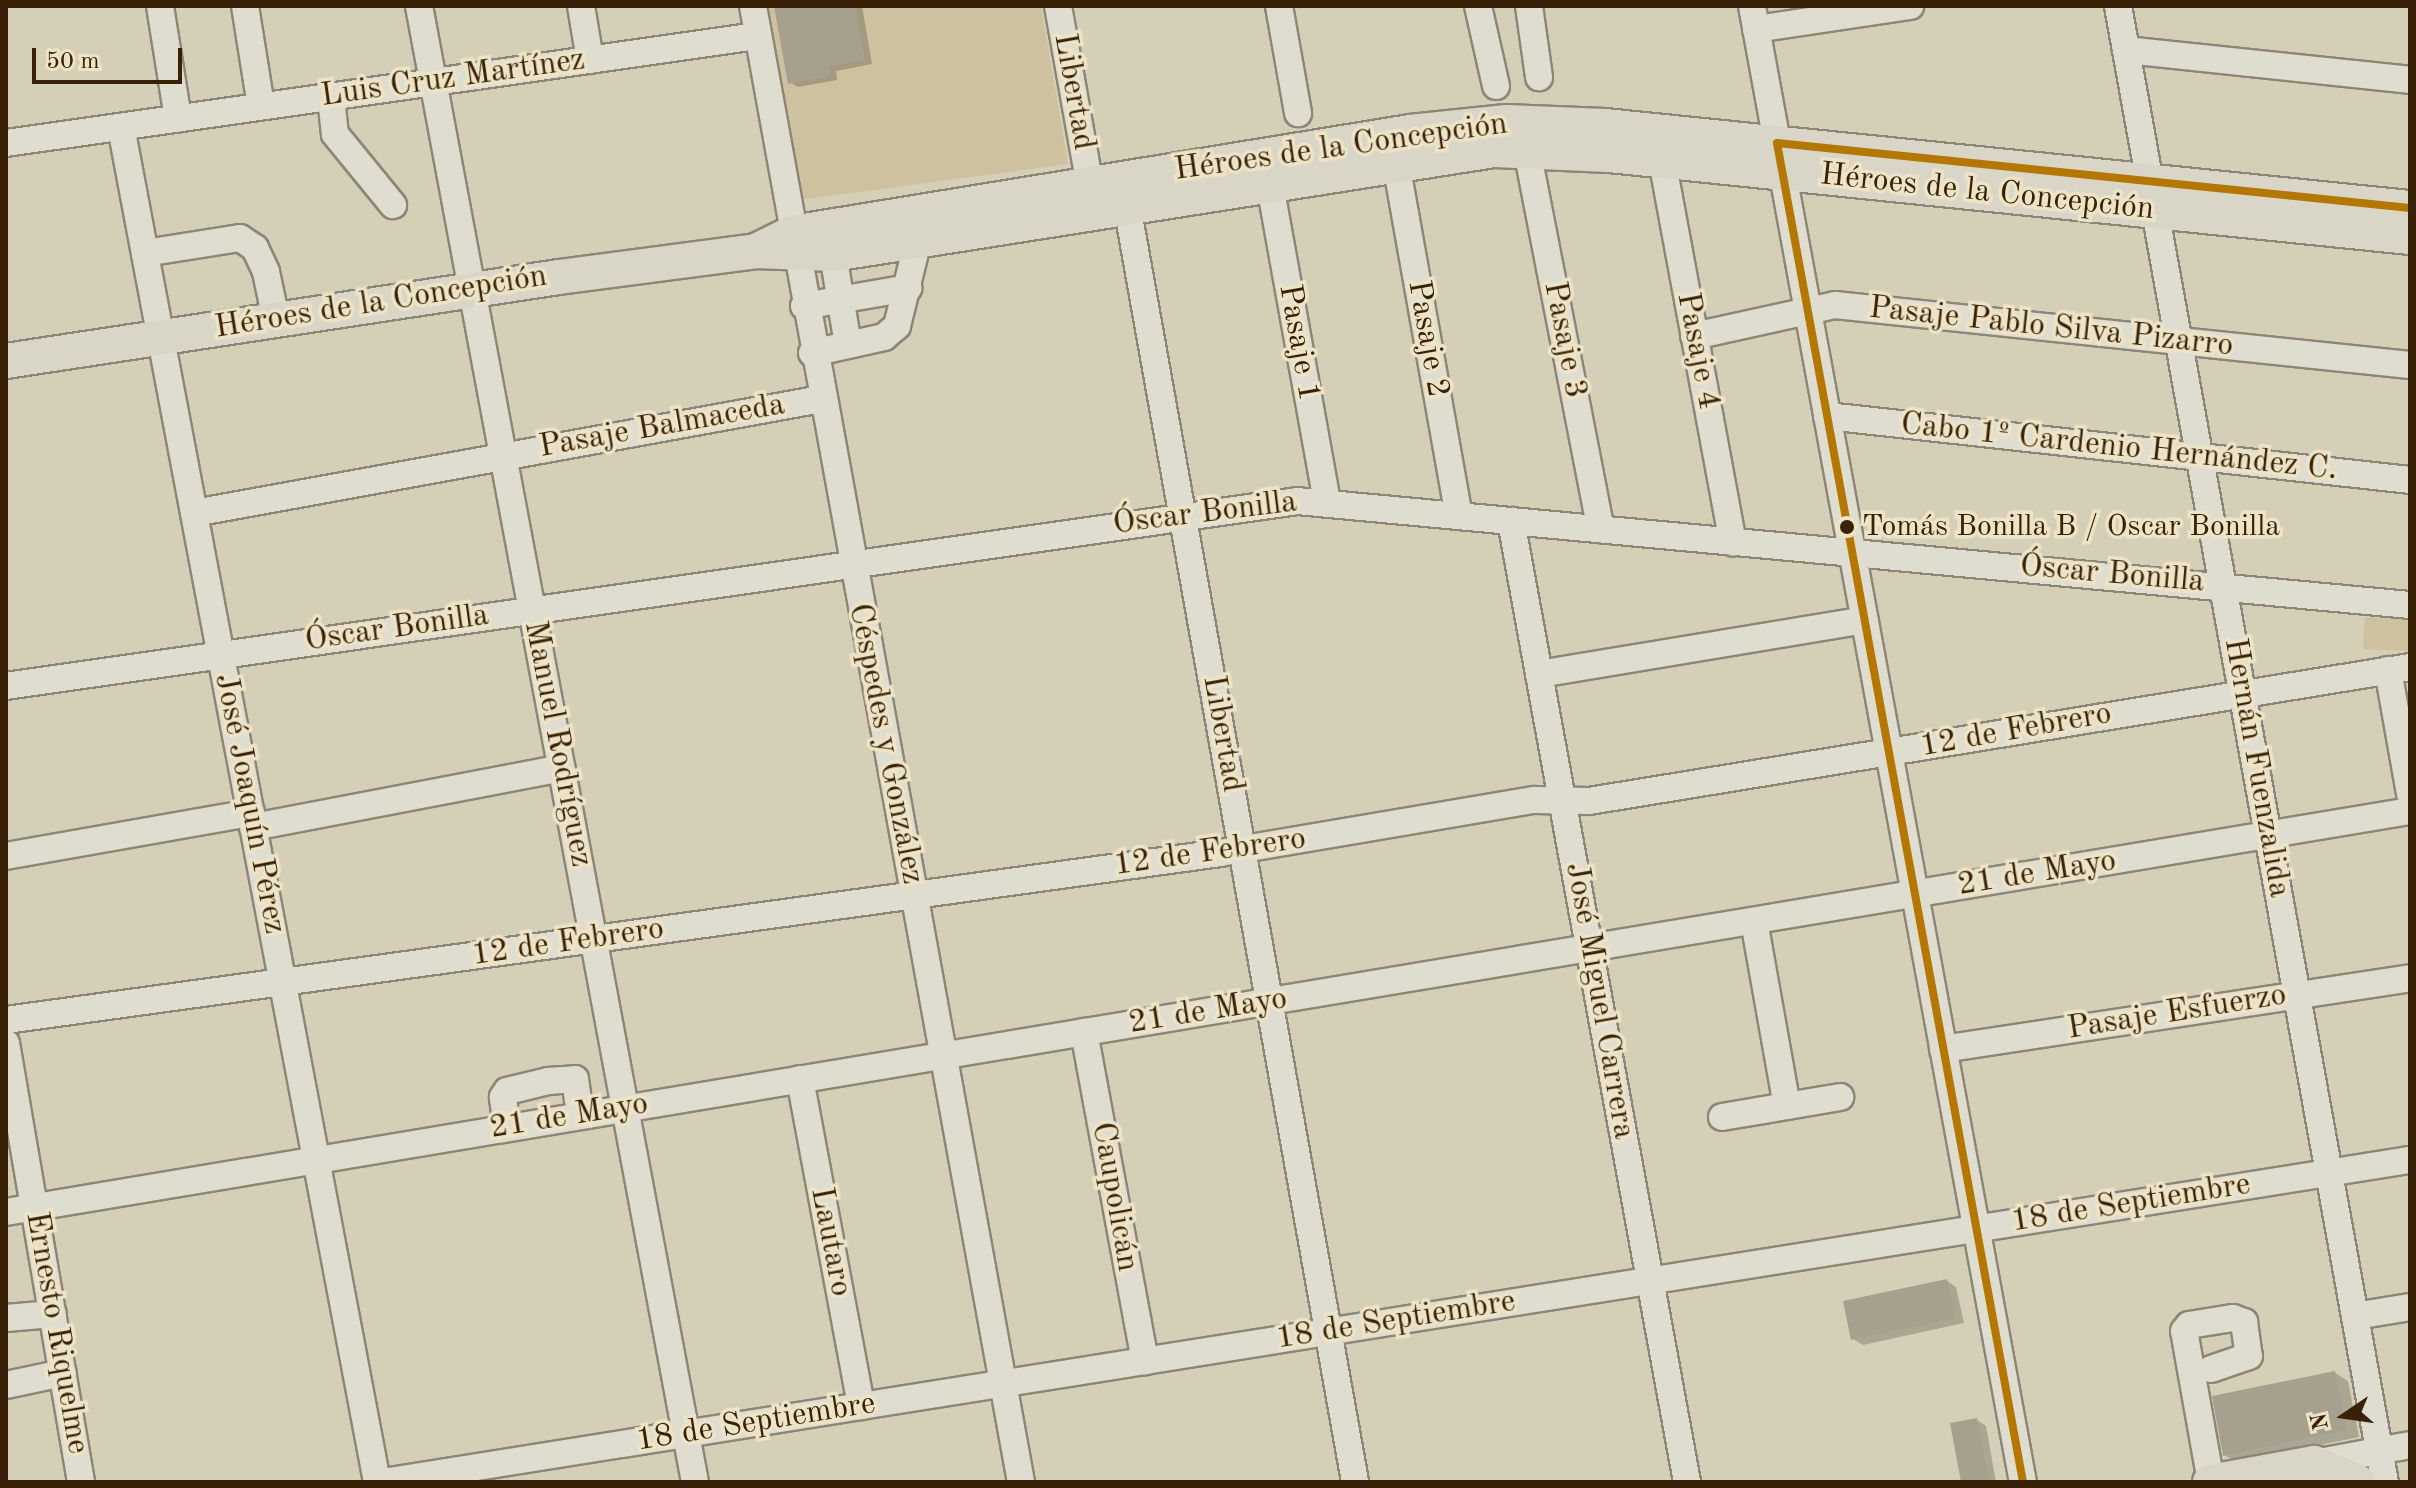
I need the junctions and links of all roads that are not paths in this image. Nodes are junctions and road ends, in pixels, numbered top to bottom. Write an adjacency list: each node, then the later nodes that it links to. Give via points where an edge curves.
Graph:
1 (160, 6): 23 (street)
2 (245, 6): 21 (street)
3 (419, 6): 18 (street, Manuel Rodríguez)
4 (581, 6): 15 (street)
5 (753, 6): 13 (street, Céspedes y González)
6 (1058, 6): 30 (street, Libertad)
7 (1279, 6): 22 (street)
8 (1478, 6): 19 (street)
9 (1529, 6): 16 (street)
10 (1910, 6): 12 (street)
11 (2118, 6): 14 (street, Hernán Fuenzalida)
12 (1754, 17): 27 (street)
13 (757, 36): 15 (street, Luis Cruz Martínez); 38 (street, Céspedes y González)
14 (2126, 50): 17 (street); 32 (street, Hernán Fuenzalida)
15 (590, 60): 18 (street, Luis Cruz Martínez)
16 (1539, 77)
17 (2410, 80)
18 (433, 82): 20 (street, Luis Cruz Martínez); 41 (street, Manuel Rodríguez)
19 (1496, 86)
20 (331, 97): 21 (street, Luis Cruz Martínez); 33 (street, via 335,134)
21 (261, 106): 23 (street, Luis Cruz Martínez)
22 (1298, 113)
23 (178, 119): 24 (street, Luis Cruz Martínez)
24 (121, 127): 25 (street, Luis Cruz Martínez); 39 (street, José Joaquín Pérez)
25 (6, 143)
26 (1527, 150): 28 (main road, Héroes de la Concepción); 29 (main road, Héroes de la Concepción); 64 (street, Pasaje 3)
27 (1780, 158): 28 (main road, Héroes de la Concepción); 30 (main road, Héroes de la Concepción, via 1572,123 1474,124); 32 (main road, Héroes de la Concepción); 45 (street)
28 (1662, 160): 47 (street, Pasaje 4)
29 (1396, 163): 31 (main road, Héroes de la Concepción); 62 (street, Pasaje 2)
30 (1090, 185): 35 (street, Libertad); 36 (main road, Héroes de la Concepción)
31 (1270, 185): 35 (main road, Héroes de la Concepción); 59 (street, Pasaje 1)
32 (2152, 196): 34 (main road, Héroes de la Concepción); 37 (main road, Héroes de la Concepción); 49 (street, Hernán Fuenzalida)
33 (393, 205)
34 (2410, 208)
35 (1128, 211): 36 (main road, Héroes de la Concepción); 61 (street, Libertad)
36 (921, 227): 38 (main road, Héroes de la Concepción); 40 (main road, Héroes de la Concepción); 42 (street)
37 (2410, 237)
38 (794, 245): 40 (main road, Héroes de la Concepción); 41 (main road, Héroes de la Concepción); 44 (street, Céspedes y González)
39 (145, 253): 46 (street, via 240,238 255,248); 48 (street, José Joaquín Pérez)
40 (833, 254): 43 (street)
41 (472, 288): 46 (main road, Héroes de la Concepción); 56 (street, Manuel Rodríguez)
42 (908, 288): 43 (street); 50 (street, via 900,319 890,333)
43 (840, 298): 44 (street); 50 (street)
44 (804, 306): 51 (street, Céspedes y González)
45 (1807, 309): 47 (street, Pasaje Pablo Silva Pizarro); 49 (street, Pasaje Pablo Silva Pizarro, via 1835,305); 55 (street)
46 (276, 319): 48 (main road, Héroes de la Concepción)
47 (1694, 336): 65 (street, Pasaje 4)
48 (161, 337): 52 (main road, Héroes de la Concepción); 60 (street, José Joaquín Pérez)
49 (2179, 341): 53 (street, Pasaje Pablo Silva Pizarro); 57 (street, Hernán Fuenzalida)
50 (848, 345): 51 (street)
51 (812, 353): 54 (street, Céspedes y González)
52 (6, 361)
53 (2410, 365)
54 (821, 399): 56 (street, Pasaje Balmaceda); 67 (street, Céspedes y González)
55 (1827, 416): 57 (street, Cabo 1º Cardenio Hernández C.); 66 (street)
56 (503, 454): 60 (street, Pasaje Balmaceda); 70 (street, Manuel Rodríguez)
57 (2199, 457): 58 (street, Cabo 1º Cardenio Hernández C.); 68 (street, Hernán Fuenzalida)
58 (2410, 480)
59 (1327, 501): 61 (street, Óscar Bonilla); 62 (street, Óscar Bonilla)
60 (194, 513): 72 (street, José Joaquín Pérez)
61 (1183, 515): 67 (street, Óscar Bonilla); 84 (street, Libertad)
62 (1459, 515): 63 (street, Óscar Bonilla)
63 (1511, 521): 64 (street, Óscar Bonilla); 74 (street, José Miguel Carrera)
64 (1601, 529): 65 (street, Óscar Bonilla)
65 (1733, 542): 66 (street, Óscar Bonilla)
66 (1852, 554): 68 (street, Óscar Bonilla); 71 (street)
67 (851, 562): 70 (street, Óscar Bonilla); 87 (street, Céspedes y González)
68 (2222, 585): 69 (street, Óscar Bonilla); 76 (street, Hernán Fuenzalida)
69 (2410, 605)
70 (532, 609): 72 (street, Óscar Bonilla); 78 (street, Manuel Rodríguez)
71 (1865, 620): 74 (street); 77 (street)
72 (220, 655): 75 (street, Óscar Bonilla); 82 (street, José Joaquín Pérez)
73 (2399, 668): 76 (street, 12 de Febrero); 79 (street)
74 (1539, 674): 80 (street, José Miguel Carrera)
75 (6, 686)
76 (2242, 692): 77 (street, 12 de Febrero); 83 (street, Hernán Fuenzalida)
77 (1889, 752): 80 (street, 12 de Febrero, via 1589,801); 86 (street)
78 (561, 768): 82 (street); 89 (street, Manuel Rodríguez)
79 (2410, 794)
80 (1562, 800): 84 (street, 12 de Febrero, via 1535,800); 90 (street, José Miguel Carrera)
81 (2410, 811): 83 (street, 21 de Mayo)
82 (252, 820): 85 (street); 92 (street, José Joaquín Pérez)
83 (2268, 835): 86 (street, 21 de Mayo); 95 (street, Hernán Fuenzalida)
84 (1243, 849): 87 (street, 12 de Febrero); 94 (street, Libertad)
85 (6, 856)
86 (1915, 894): 88 (street, 21 de Mayo); 100 (street)
87 (913, 895): 89 (street, 12 de Febrero); 99 (street, Céspedes y González)
88 (1754, 921): 90 (street, 21 de Mayo); 105 (street)
89 (594, 939): 92 (street, 12 de Febrero); 101 (street, Manuel Rodríguez)
90 (1589, 948): 94 (street, 21 de Mayo); 116 (street, José Miguel Carrera)
91 (2410, 978): 95 (street, Pasaje Esfuerzo)
92 (282, 982): 96 (street, 12 de Febrero); 110 (street, José Joaquín Pérez)
93 (2410, 994): 95 (street, Pasaje Esfuerzo)
94 (1269, 1002): 97 (street, 21 de Mayo); 121 (street, Libertad)
95 (2298, 1003): 100 (street, Pasaje Esfuerzo); 112 (street, Hernán Fuenzalida)
96 (6, 1020)
97 (1084, 1032): 99 (street, 21 de Mayo); 122 (street, Caupolicán)
98 (6, 1043): 113 (street, Ernesto Riquelme)
99 (942, 1055): 103 (street, 21 de Mayo); 125 (street, Céspedes y González)
100 (1945, 1058): 115 (street)
101 (620, 1073): 102 (street); 106 (street, Manuel Rodríguez)
102 (575, 1079): 107 (street); 109 (street, via 507,1091)
103 (800, 1079): 106 (street, 21 de Mayo); 127 (street, Lautaro)
104 (1840, 1097): 105 (street)
105 (1787, 1106): 108 (street)
106 (625, 1108): 107 (street, 21 de Mayo); 128 (street, Manuel Rodríguez)
107 (580, 1115): 109 (street, 21 de Mayo)
108 (1722, 1117)
109 (507, 1127): 110 (street, 21 de Mayo)
110 (316, 1159): 113 (street, 21 de Mayo); 133 (street, José Joaquín Pérez)
111 (2410, 1160): 112 (street, 18 de Septiembre)
112 (2329, 1173): 115 (street, 18 de Septiembre); 119 (street, Hernán Fuenzalida)
113 (34, 1205): 114 (street, 21 de Mayo); 118 (street, Ernesto Riquelme)
114 (6, 1212)
115 (1976, 1229): 116 (street, 18 de Septiembre); 138 (street)
116 (1650, 1281): 121 (street, 18 de Septiembre); 137 (street, José Miguel Carrera)
117 (2410, 1307): 119 (street)
118 (53, 1314): 120 (street); 124 (street, Ernesto Riquelme)
119 (2355, 1316): 130 (street, Hernán Fuenzalida)
120 (6, 1318)
121 (1328, 1332): 122 (street, 18 de Septiembre); 136 (street, Libertad)
122 (1145, 1361): 125 (street, 18 de Septiembre)
123 (2211, 1369): 139 (street, via 2249,1356 2244,1322 2233,1318 2189,1325 2184,1331)
124 (63, 1373): 126 (street); 132 (street, Ernesto Riquelme)
125 (1003, 1383): 127 (street, 18 de Septiembre); 135 (street, Céspedes y González)
126 (6, 1385)
127 (861, 1406): 128 (street, 18 de Septiembre)
128 (686, 1434): 133 (street, 18 de Septiembre); 134 (street, Manuel Rodríguez)
129 (2410, 1445): 130 (street)
130 (2379, 1451): 131 (street); 141 (street, Hernán Fuenzalida)
131 (2314, 1463): 139 (main road); 140 (main road)
132 (81, 1482)
133 (380, 1482)
134 (695, 1482)
135 (1021, 1482)
136 (1355, 1482)
137 (1687, 1482)
138 (2023, 1482)
139 (2210, 1482)
140 (2358, 1482)
141 (2385, 1482)

